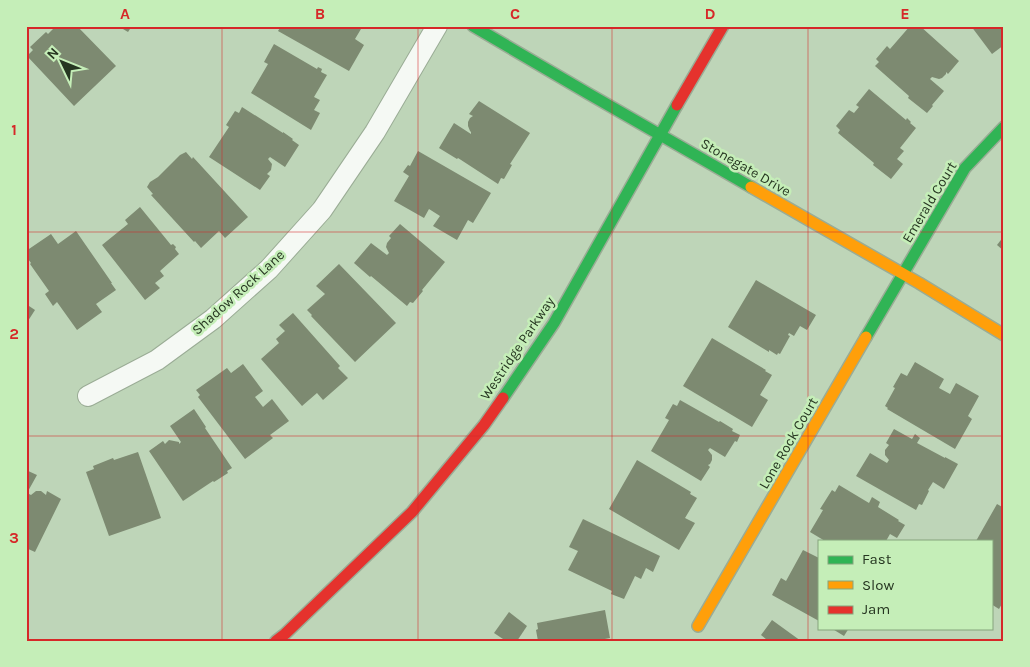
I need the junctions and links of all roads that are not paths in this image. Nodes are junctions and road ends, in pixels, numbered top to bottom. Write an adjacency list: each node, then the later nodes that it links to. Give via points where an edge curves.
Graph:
1 (437, 26): 8 (street, Shadow Rock Lane, via 375,132 322,210 268,269 213,319 158,360)
2 (473, 26): 5 (street, Stonegate Drive)
3 (723, 26): 5 (street, Westridge Parkway)
4 (1004, 127): 6 (street, Emerald Court, via 965,168)
5 (660, 135): 6 (street, Stonegate Drive); 10 (street, Westridge Parkway, via 554,324 484,425 412,512)
6 (904, 274): 7 (street, Stonegate Drive); 9 (street, Lone Rock Court)
7 (1004, 335)
8 (88, 396)
9 (698, 626)
10 (276, 641)

